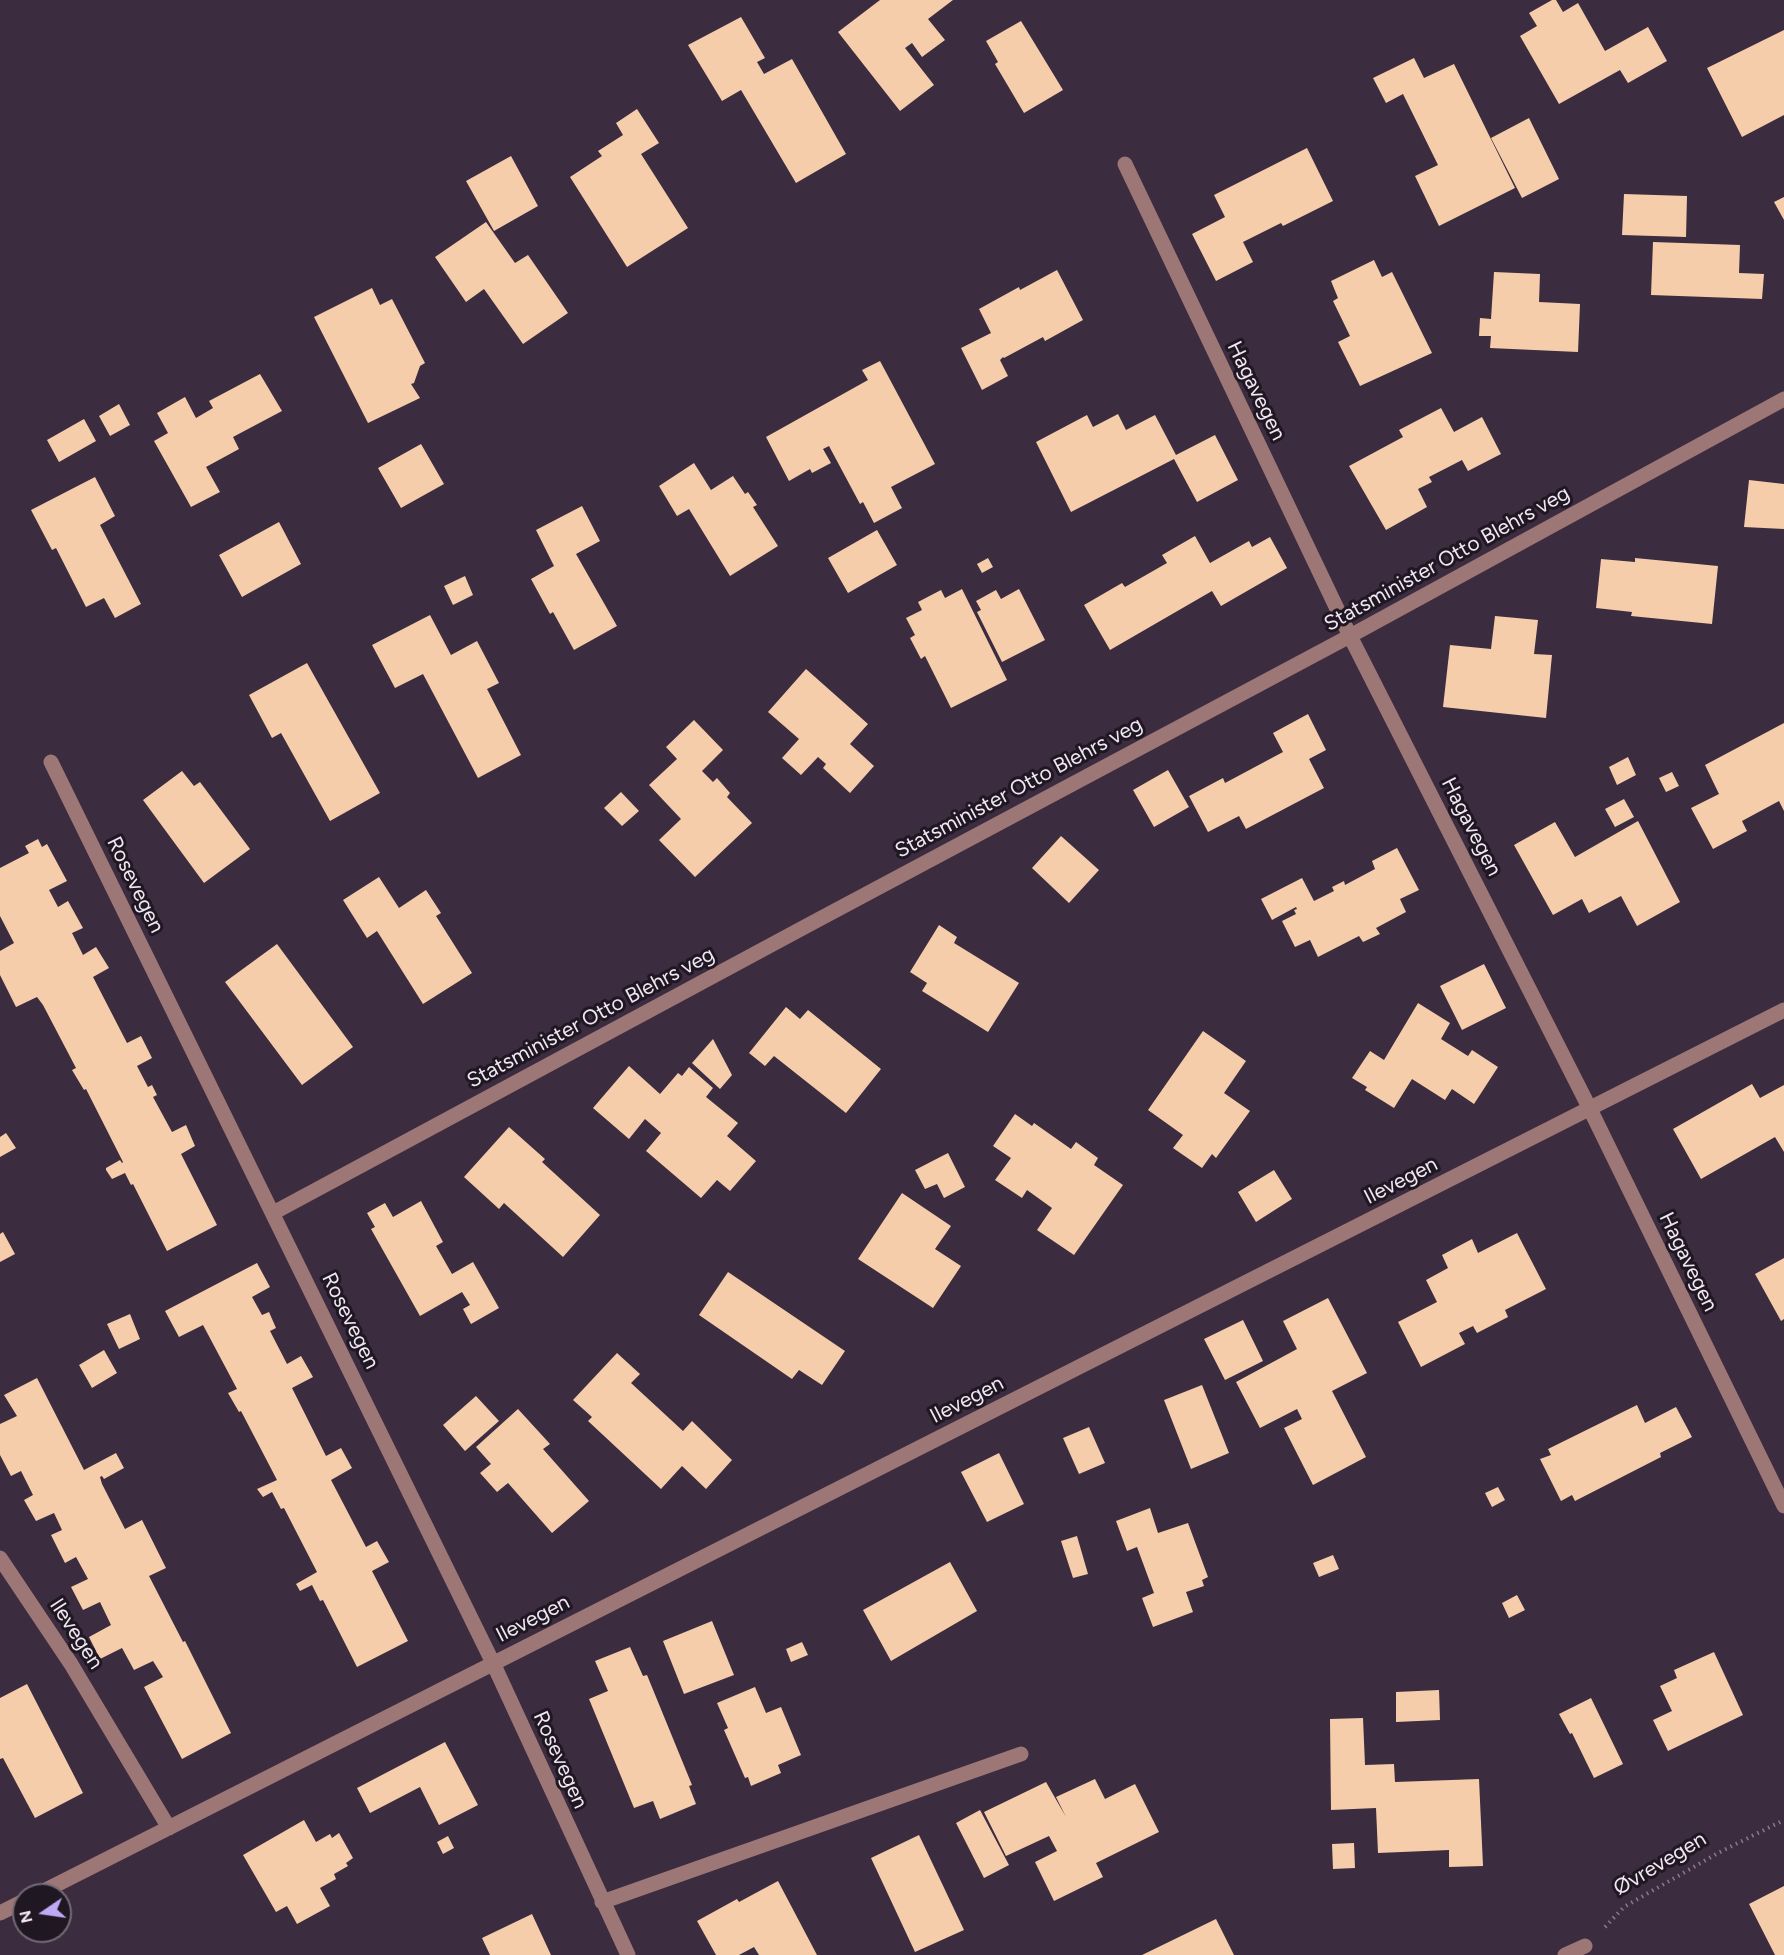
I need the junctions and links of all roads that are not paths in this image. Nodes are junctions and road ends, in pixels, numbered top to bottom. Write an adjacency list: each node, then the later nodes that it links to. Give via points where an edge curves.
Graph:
1 (1125, 164): 3 (street, Hagavegen)
2 (1784, 399): 3 (street, Statsminister Otto Blehrs veg)
3 (1350, 636): 6 (street, Hagavegen); 7 (street, Statsminister Otto Blehrs veg)
4 (51, 762): 7 (street, Rosevegen)
5 (1784, 1010): 6 (street, Ilevegen)
6 (1590, 1108): 8 (street, Hagavegen); 10 (street, Ilevegen)
7 (273, 1213): 10 (street, Rosevegen)
8 (1784, 1506)
9 (0, 1558): 12 (street, Ilevegen, via 71,1664)
10 (493, 1663): 12 (street, Ilevegen); 14 (street, Rosevegen)
11 (1021, 1755): 14 (street)
12 (169, 1828): 13 (street, Ilevegen)
13 (60, 1883)
14 (602, 1902): 16 (street, Rosevegen)
15 (1585, 1946): 17 (street)
16 (628, 1955)
17 (1564, 1955)

